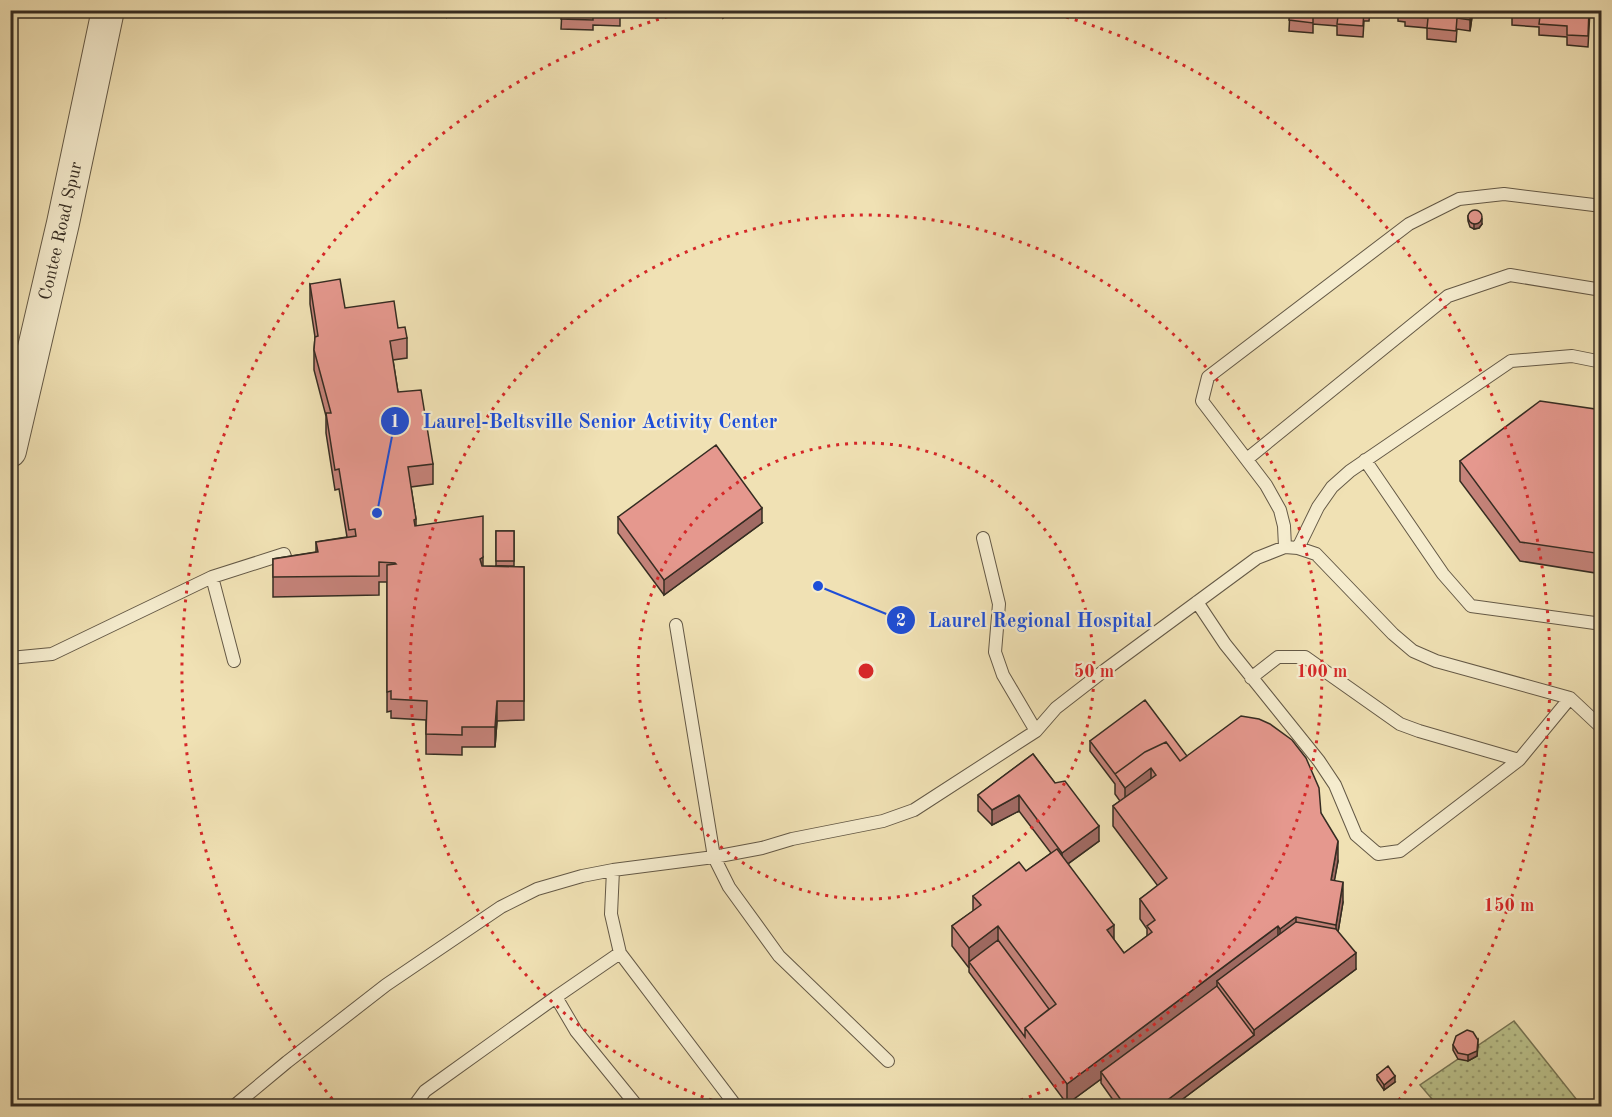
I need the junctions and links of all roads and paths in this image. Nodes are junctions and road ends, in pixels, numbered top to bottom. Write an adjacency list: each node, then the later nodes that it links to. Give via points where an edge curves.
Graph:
1 (108, 10): 5 (street, Contee Road Spur)
2 (1602, 206): 6 (lane, via 1504,194 1459,199 1409,224 1208,377 1202,401)
3 (1602, 290): 6 (lane, via 1510,275 1448,296)
4 (1602, 362): 7 (lane, via 1572,356 1511,361)
5 (10, 452)
6 (1247, 459): 9 (lane, via 1280,510)
7 (1365, 460): 9 (lane, via 1332,486); 13 (lane, via 1443,574 1471,606)
8 (983, 538): 20 (lane, via 999,604 995,652 1003,675)
9 (1291, 547): 12 (lane, via 1257,558); 18 (lane, via 1316,554 1413,651)
10 (290, 570): 11 (lane, via 284,554)
11 (212, 577): 15 (lane, via 52,654); 16 (lane)
12 (1197, 602): 17 (lane); 20 (lane, via 1056,708)
13 (1602, 624)
14 (676, 625): 22 (lane)
15 (10, 658)
16 (234, 661)
17 (1251, 678): 21 (lane, via 1278,657 1305,657 1400,724); 21 (lane, via 1319,761 1335,785 1356,835 1378,854 1400,851)
18 (1570, 698): 19 (lane); 21 (lane)
19 (1602, 728)
20 (1036, 731): 22 (lane, via 914,810 883,822)
21 (1519, 760)
22 (714, 857): 23 (lane); 26 (lane, via 729,887 779,956)
23 (613, 870): 24 (lane, via 611,914); 27 (lane, via 537,889 501,907 386,985)
24 (620, 952): 25 (lane); 30 (lane)
25 (556, 997): 28 (lane, via 425,1091); 29 (lane, via 576,1031)
26 (888, 1061)
27 (234, 1107)
28 (414, 1107)
29 (637, 1107)
30 (736, 1107)

